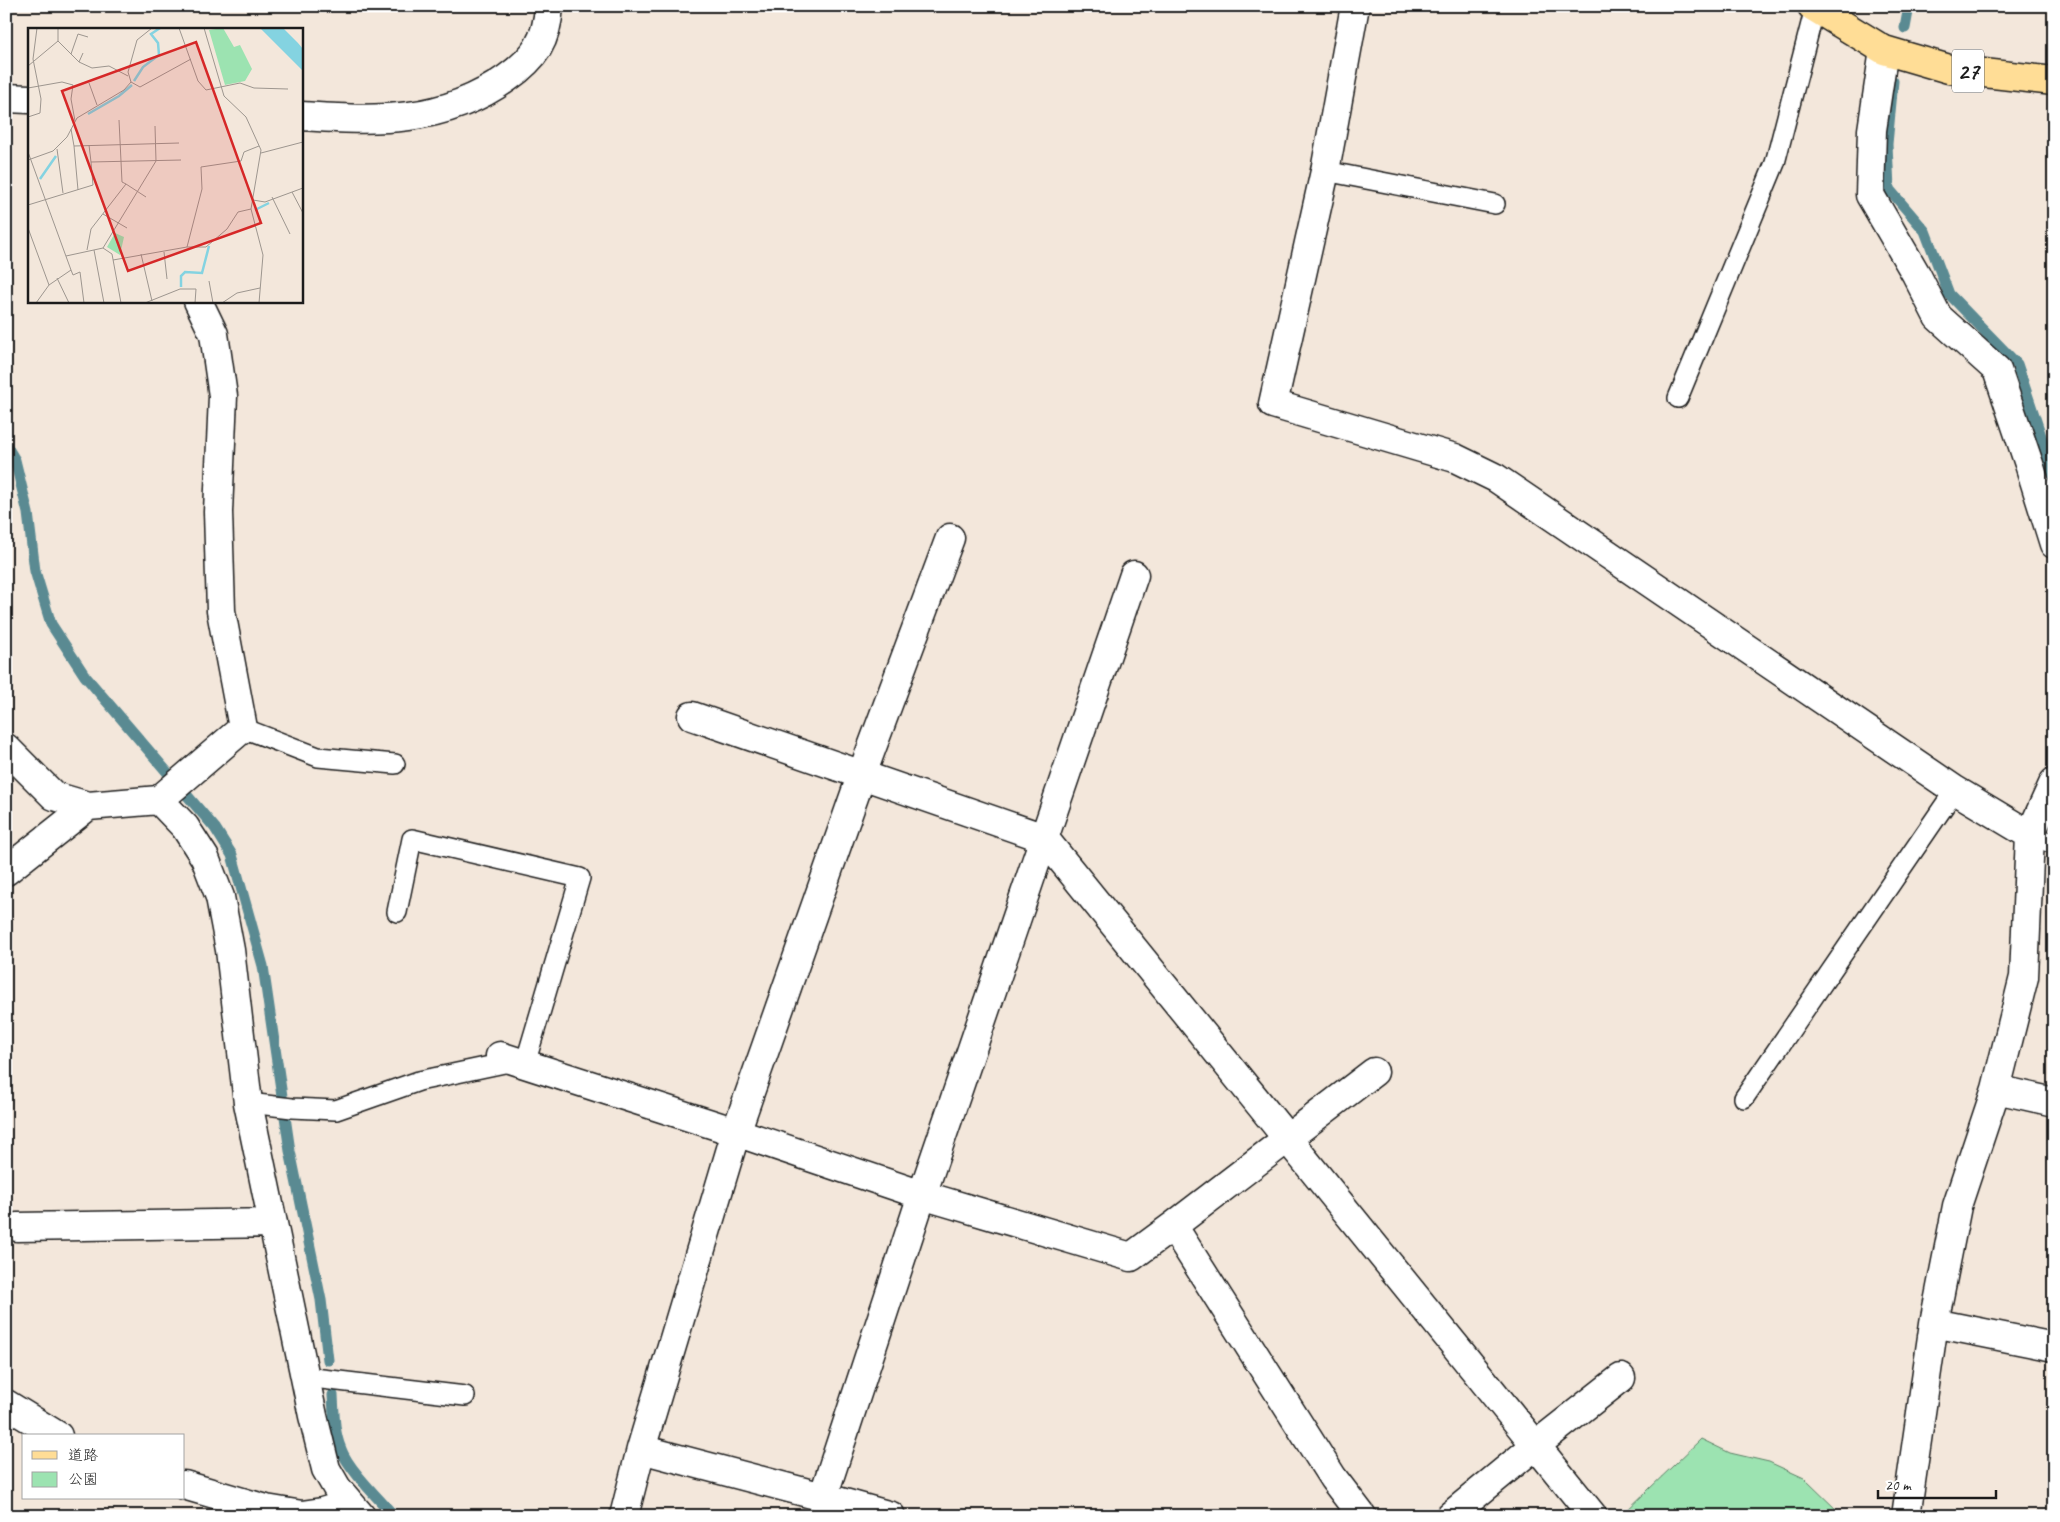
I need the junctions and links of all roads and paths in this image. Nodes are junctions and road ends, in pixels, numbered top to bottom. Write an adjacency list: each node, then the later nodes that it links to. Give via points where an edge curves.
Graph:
1 (549, 6): 8 (street, via 546,30 531,58 470,101 437,112 395,118)
2 (1354, 6): 9 (street)
3 (1814, 7): 4 (main road, 27); 12 (lane, via 1775,163)
4 (1884, 50): 5 (main road, 27, via 1949,69); 14 (street, via 1872,130 1870,195 1938,317 1997,370)
5 (2054, 81)
6 (6, 98): 7 (street)
7 (28, 99)
8 (302, 116)
9 (1325, 171): 10 (lane); 23 (street, via 1273,404 1455,458 1496,478)
10 (1495, 204)
11 (198, 302): 17 (street, via 214,334 223,396 218,512 221,612)
12 (1678, 398)
13 (950, 538): 20 (street)
14 (2054, 544)
15 (1134, 575): 25 (street)
16 (692, 716): 20 (street)
17 (243, 728): 19 (lane, via 318,757); 22 (street)
18 (6, 748): 24 (street, via 54,796)
19 (396, 764)
20 (862, 774): 25 (street); 35 (street)
21 (2054, 782): 26 (street)
22 (171, 790): 24 (street); 34 (street, via 185,827 205,858 220,897)
23 (1955, 790): 26 (street); 32 (lane)
24 (88, 806): 27 (street)
25 (1044, 838): 36 (street); 37 (street)
26 (2042, 840): 31 (street, via 2024,977)
27 (6, 872)
28 (397, 912): 29 (lane, via 412,839 580,878)
29 (513, 1060): 34 (lane, via 418,1082 336,1110); 35 (street)
30 (1374, 1072): 36 (street)
31 (1996, 1089): 33 (street); 41 (street, via 1957,1206)
32 (1744, 1098)
33 (2054, 1102)
34 (258, 1104): 38 (street)
35 (736, 1132): 37 (street); 49 (street)
36 (1288, 1137): 40 (street); 48 (street)
37 (922, 1195): 40 (street, via 1131,1257); 51 (street)
38 (273, 1223): 39 (street); 43 (street)
39 (12, 1225)
40 (1173, 1226): 55 (street, via 1333,1478)
41 (1934, 1323): 42 (street); 58 (street)
42 (2054, 1346)
43 (305, 1377): 45 (lane); 52 (street, via 326,1469)
44 (1621, 1378): 48 (street)
45 (465, 1396)
46 (6, 1404): 47 (street)
47 (55, 1434)
48 (1536, 1445): 56 (street); 57 (street)
49 (641, 1450): 51 (street); 53 (street)
50 (185, 1485): 52 (street, via 266,1509 302,1515)
51 (823, 1497): 54 (street)
52 (355, 1510)
53 (624, 1516)
54 (891, 1516)
55 (1362, 1516)
56 (1450, 1516)
57 (1593, 1516)
58 (1906, 1516)

